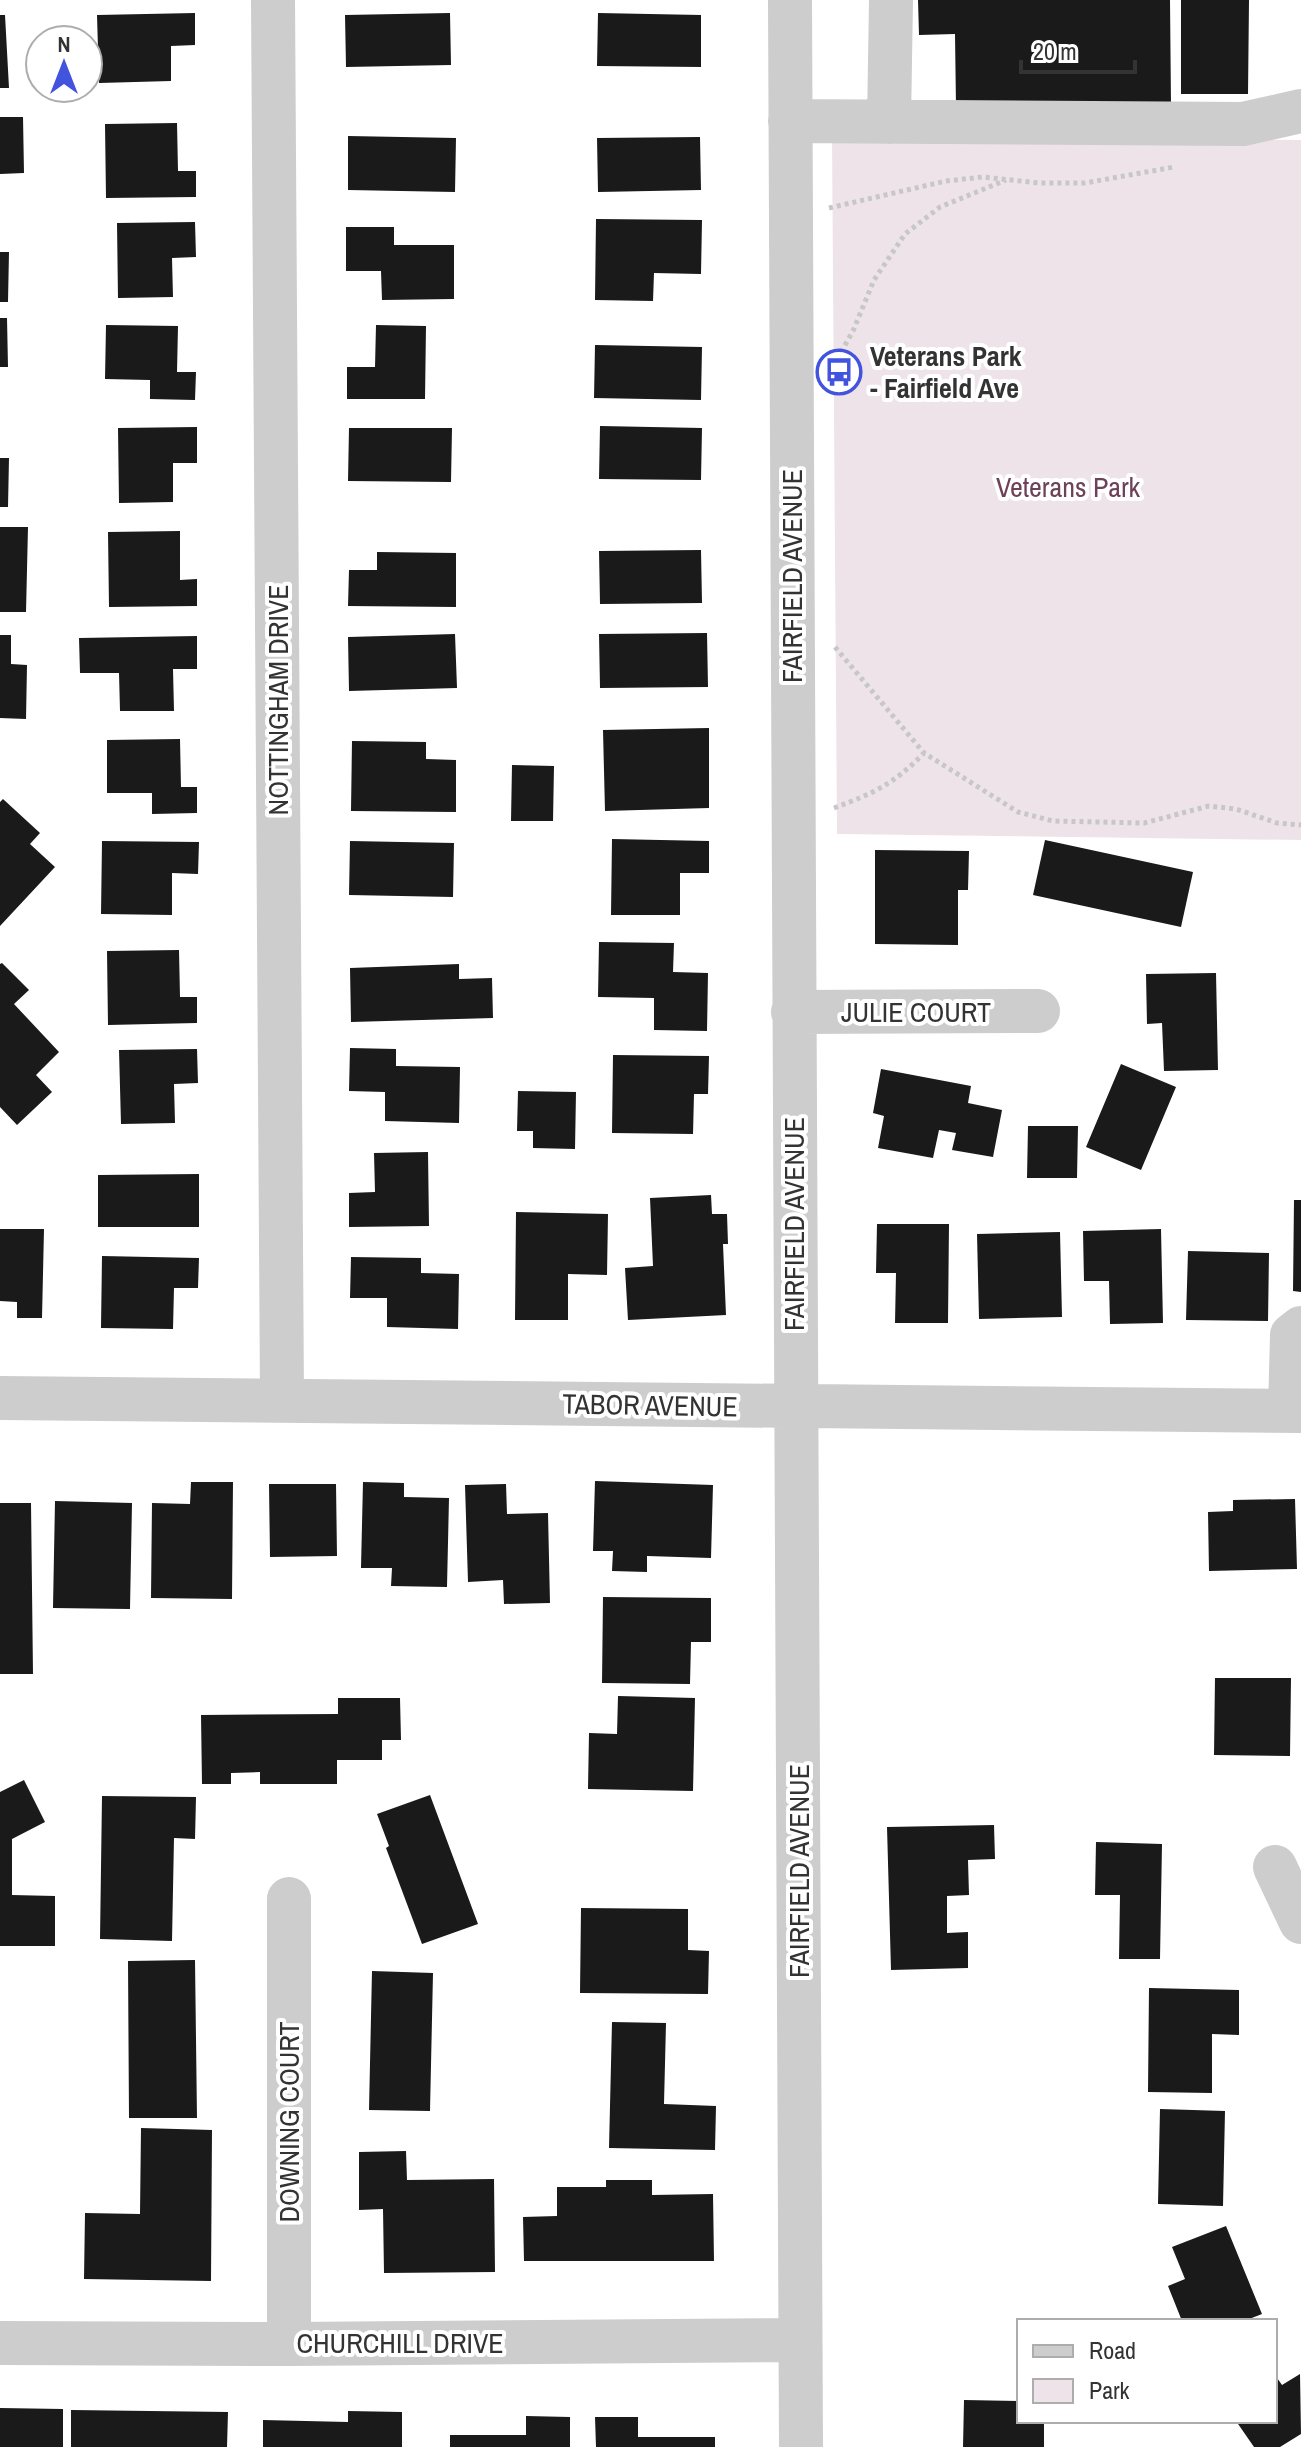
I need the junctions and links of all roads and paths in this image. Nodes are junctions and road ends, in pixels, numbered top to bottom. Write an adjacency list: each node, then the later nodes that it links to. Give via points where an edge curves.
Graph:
1 (273, 0): 19 (street, NOTTINGHAM DRIVE)
2 (790, 0): 5 (street, FAIRFIELD AVENUE)
3 (891, 0): 6 (street)
4 (1301, 111): 6 (street, via 1243,124)
5 (790, 121): 6 (street); 16 (street, FAIRFIELD AVENUE)
6 (889, 122)
7 (1179, 166): 8 (path, via 1085,183)
8 (1007, 180): 9 (path, via 946,181); 10 (path, via 940,207 905,234 874,280)
9 (828, 209)
10 (829, 373)
11 (829, 640): 12 (path)
12 (924, 753): 13 (path, via 881,789); 14 (path, via 1018,812 1053,821 1144,823 1209,806)
13 (830, 810)
14 (1301, 825)
15 (1038, 1011): 16 (street, JULIE COURT)
16 (793, 1012): 20 (street, FAIRFIELD AVENUE)
17 (1301, 1328): 21 (street, via 1292,1335)
18 (0, 1398): 19 (street, TABOR AVENUE)
19 (282, 1399): 20 (street, TABOR AVENUE)
20 (795, 1408): 21 (street, TABOR AVENUE); 25 (street, FAIRFIELD AVENUE)
21 (1296, 1411)
22 (1275, 1867): 24 (street)
23 (289, 1899): 27 (street, DOWNING COURT)
24 (1301, 1922)
25 (800, 2340): 27 (street, CHURCHILL DRIVE); 28 (street, FAIRFIELD AVENUE)
26 (0, 2343): 27 (street, CHURCHILL DRIVE)
27 (289, 2344)
28 (801, 2447)

